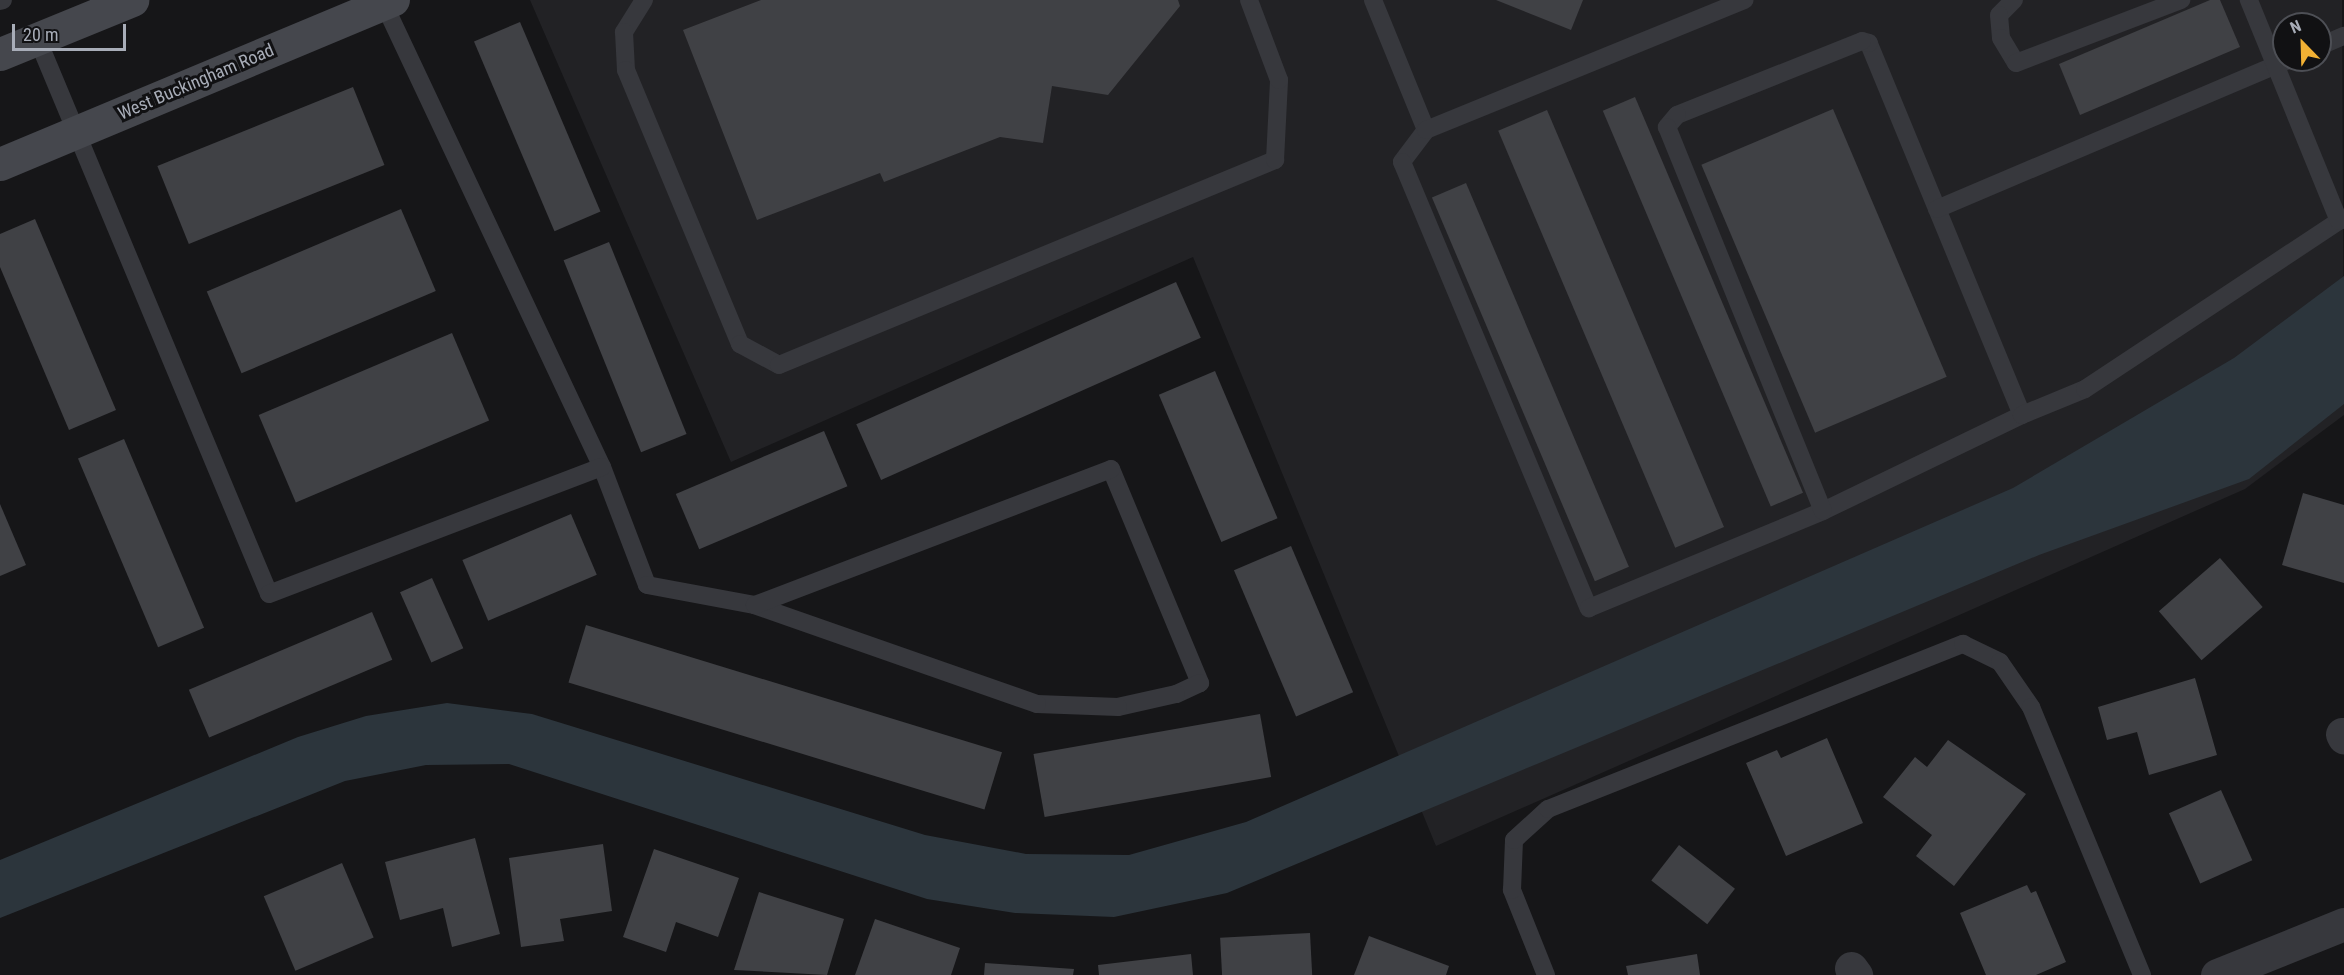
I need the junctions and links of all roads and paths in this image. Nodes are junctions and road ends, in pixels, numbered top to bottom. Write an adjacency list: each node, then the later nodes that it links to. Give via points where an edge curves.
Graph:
1 (132, 0): 10 (main road)
2 (644, 0): 3 (lane, via 624,32 626,70 740,344 779,365 1275,160 1279,80)
3 (1250, 0)
4 (1373, 0): 15 (lane)
5 (1744, 0): 15 (lane)
6 (2014, 0): 7 (lane, via 1999,15 2001,39 2016,63)
7 (2181, 0)
8 (2249, 0): 11 (lane)
9 (388, 2): 16 (main road, West Buckingham Road); 20 (lane)
10 (37, 38): 12 (main road); 16 (lane)
11 (2272, 44)
12 (0, 54)
13 (2272, 67): 18 (lane)
14 (2285, 72): 19 (lane, via 2339,221 2085,389)
15 (1426, 130): 21 (lane, via 1402,162 1589,608)
16 (73, 133): 17 (main road, West Buckingham Road); 20 (lane, via 269,594)
17 (0, 164)
18 (1937, 209): 19 (lane); 21 (lane, via 1869,43 1862,41 1670,120 1667,127)
19 (2022, 415): 21 (lane)
20 (602, 467): 22 (lane, via 647,585)
21 (1823, 511)
22 (754, 605): 22 (lane, via 1036,704 1118,707 1200,683 1111,469)
23 (2344, 924): 26 (street)
24 (1546, 975): 25 (lane, via 1512,890 1514,840 1548,809 1963,644 2000,662 2031,707)
25 (2142, 975)
26 (2217, 975)

